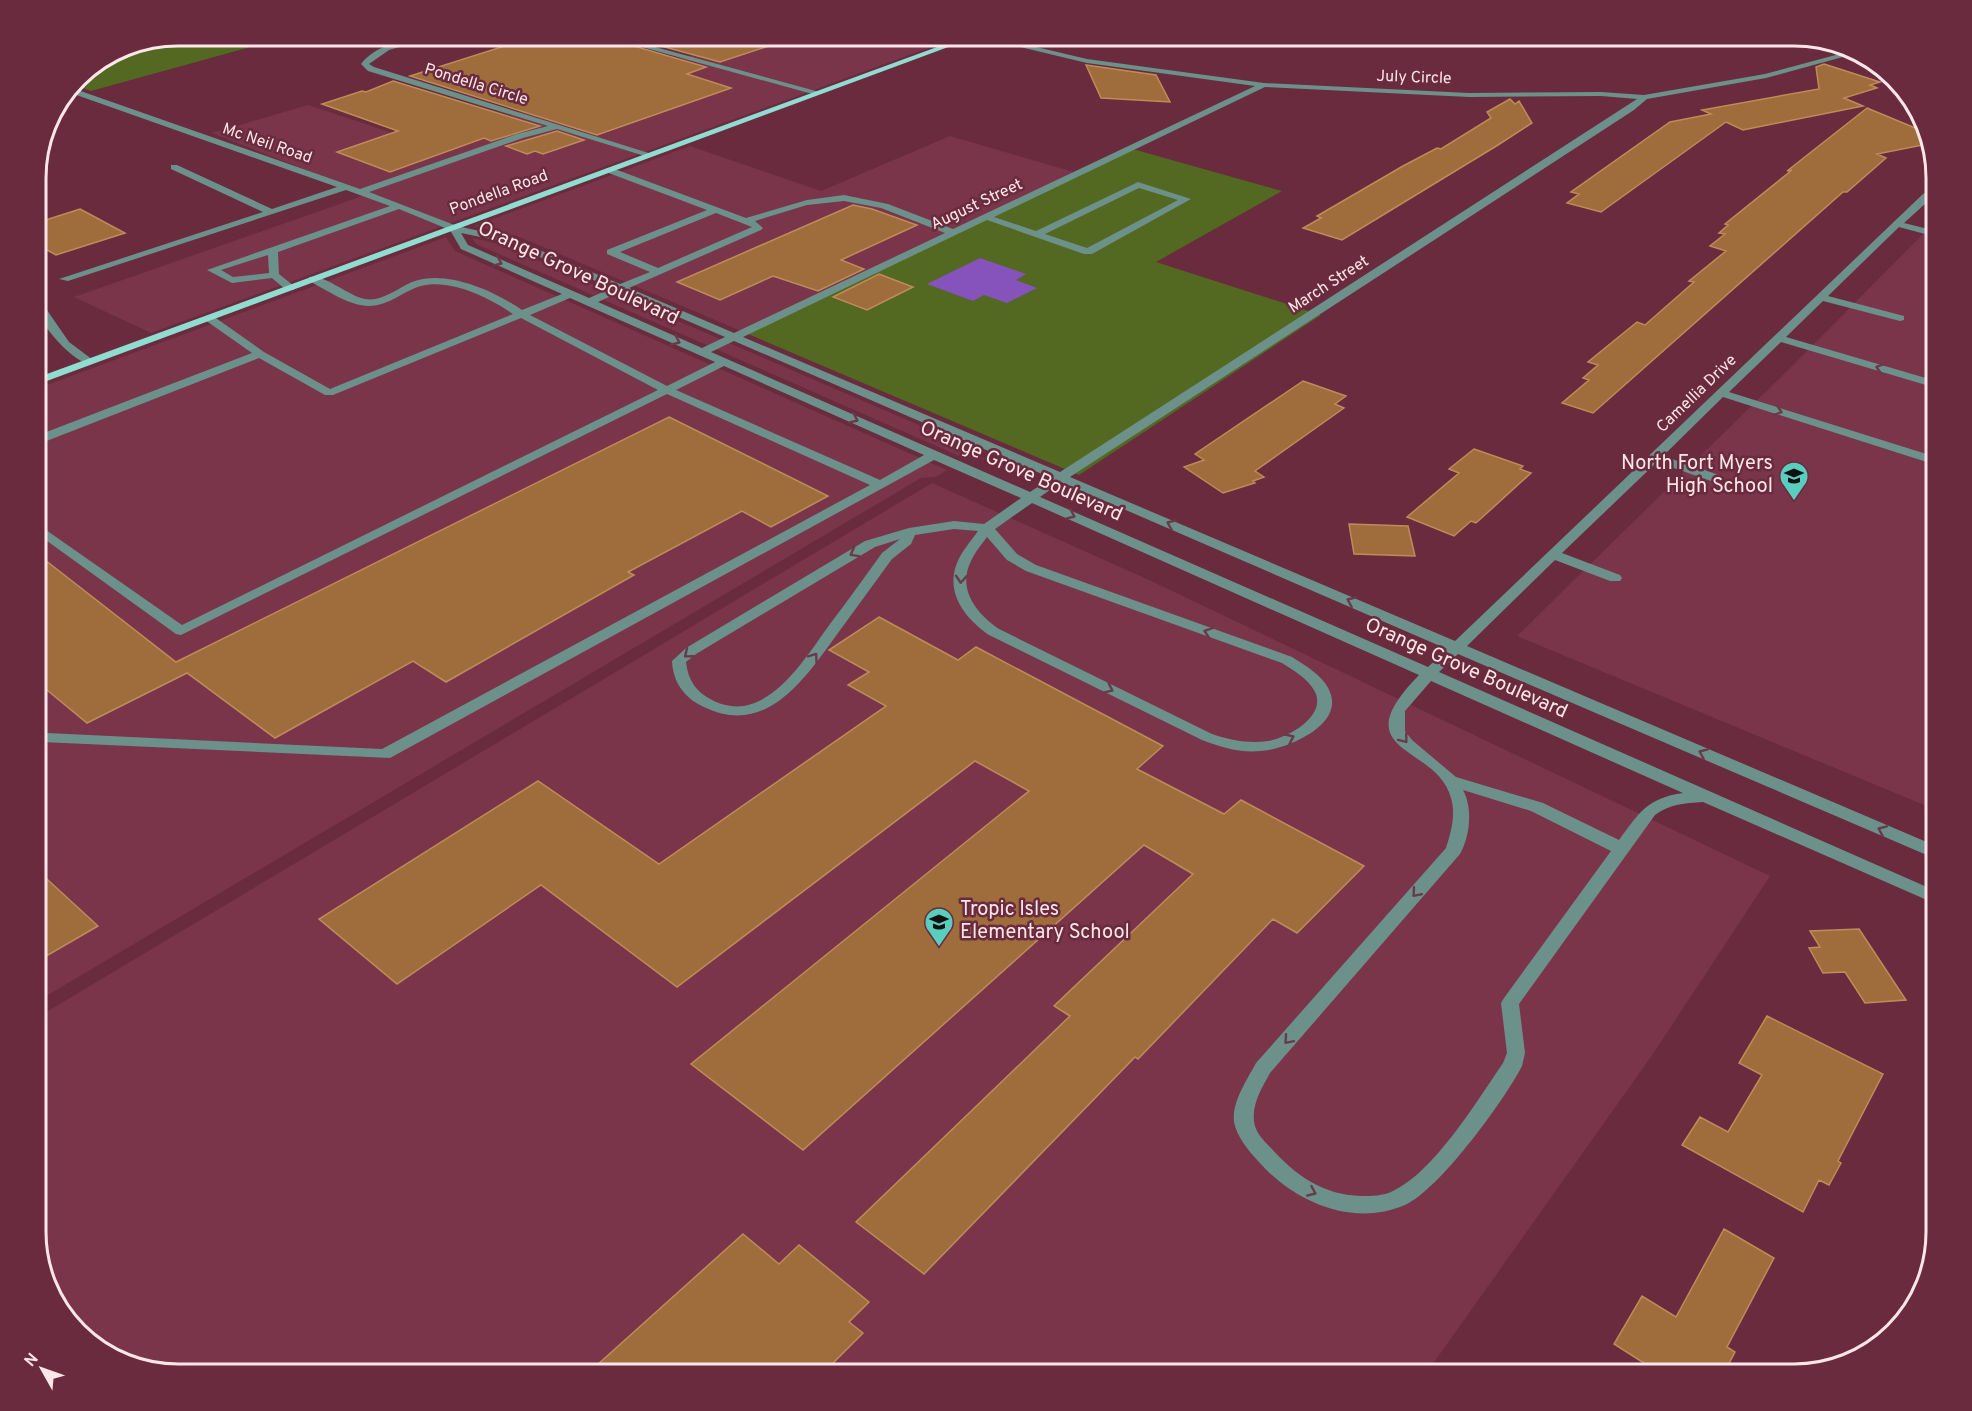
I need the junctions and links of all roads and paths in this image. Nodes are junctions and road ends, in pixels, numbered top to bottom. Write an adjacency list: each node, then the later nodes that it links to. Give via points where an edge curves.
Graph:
1 (1024, 46): 6 (street, July Circle, via 1087,61)
2 (396, 47): 10 (street, Pondella Circle, via 370,57 365,64)
3 (646, 47): 8 (street)
4 (944, 47): 8 (main road, Pondella Road)
5 (1841, 56): 9 (street, July Circle, via 1766,76)
6 (1264, 85): 9 (street, July Circle); 20 (street, August Street)
7 (78, 93): 14 (street, Mc Neil Road)
8 (819, 93): 11 (main road, Pondella Road)
9 (1644, 98): 55 (street, March Street)
10 (560, 126): 11 (street, Pondella Circle); 15 (street, via 520,136)
11 (651, 155): 13 (main road, Pondella Road)
12 (174, 167): 19 (street)
13 (609, 170): 18 (street); 23 (main road, Pondella Road)
14 (345, 187): 15 (street, Mc Neil Road); 19 (street)
15 (360, 192): 17 (street, Mc Neil Road)
16 (1926, 199): 22 (street, Camellia Drive)
17 (399, 206): 23 (street, Mc Neil Road); 27 (street)
18 (716, 210): 21 (street); 28 (street, via 611,252)
19 (272, 212): 30 (street)
20 (986, 217): 25 (street, August Street); 26 (street)
21 (746, 221): 25 (street, via 805,204 845,198 865,201); 28 (street, via 758,228)
22 (1897, 224): 24 (street); 35 (street, Camellia Drive)
23 (454, 228): 31 (main road, Pondella Road); 33 (street, Orange Grove Boulevard, via 508,240); 34 (street, Orange Grove Boulevard, one-way to 34, via 465,247)
24 (1926, 231)
25 (954, 233): 41 (street, August Street)
26 (1037, 234): 26 (street, via 1088,252 1186,200 1138,184)
27 (273, 250): 29 (street); 29 (street, via 212,270 232,280)
28 (659, 272): 33 (street)
29 (274, 275): 32 (street)
30 (64, 279)
31 (313, 279): 32 (main road, Pondella Road); 37 (street, via 364,303 377,303 418,283 447,282 510,305)
32 (290, 288): 39 (main road, Pondella Road)
33 (622, 288): 36 (street); 41 (street, Orange Grove Boulevard)
34 (571, 294): 36 (street, Orange Grove Boulevard); 37 (street)
35 (1822, 297): 40 (street); 42 (street, Camellia Drive)
36 (589, 302): 43 (street, Orange Grove Boulevard, one-way to 43)
37 (521, 314): 44 (street, via 329,393); 49 (street)
38 (47, 318): 45 (street, via 65,344)
39 (208, 318): 44 (street); 45 (main road, Pondella Road)
40 (1900, 318)
41 (734, 337): 43 (street, August Street); 55 (street, Orange Grove Boulevard)
42 (1779, 338): 48 (street, one-way to 42); 50 (street, Camellia Drive)
43 (702, 352): 46 (street, Orange Grove Boulevard)
44 (260, 354): 51 (street)
45 (89, 362): 47 (main road, Pondella Road)
46 (724, 362): 49 (street); 52 (street, Orange Grove Boulevard, one-way to 52)
47 (47, 378)
48 (1926, 382)
49 (667, 390): 57 (street); 61 (street, via 181,631)
50 (1722, 393): 53 (street, Camellia Drive); 54 (street, one-way to 54)
51 (47, 435)
52 (934, 455): 57 (street); 58 (street, Orange Grove Boulevard)
53 (1655, 457): 56 (street); 62 (street, Camellia Drive)
54 (1926, 458)
55 (1061, 477): 58 (street, March Street); 64 (street, Orange Grove Boulevard, one-way to 55)
56 (1715, 478)
57 (880, 485): 66 (street, via 385,754)
58 (1032, 498): 59 (street, March Street); 65 (street, Orange Grove Boulevard, one-way to 65)
59 (987, 528): 59 (street, one-way to 59, via 964,561 959,579 962,597 981,623 994,632 1228,744 1275,744 1296,737 1321,714 1325,698 1317,683 1287,660 1031,568 1012,557); 60 (street, via 954,525)
60 (909, 532): 60 (street, one-way to 60, via 870,544 691,651 679,661 678,673 684,684 695,696 724,710 743,710 779,696 797,679 888,556 906,541)
61 (47, 535)
62 (1554, 555): 63 (street); 64 (street, Camellia Drive)
63 (1615, 578)
64 (1458, 647): 65 (street, Camellia Drive); 70 (street, Orange Grove Boulevard, one-way to 64)
65 (1429, 674): 67 (street, Camellia Drive, one-way to 67, via 1401,706 1395,718 1398,734); 68 (street, Orange Grove Boulevard)
66 (47, 738)
67 (1452, 781): 69 (street, via 1537,807); 69 (street, one-way to 69, via 1461,798 1461,832 1454,850 1263,1068 1246,1100 1244,1121 1256,1145 1284,1175 1309,1192 1367,1205 1398,1199 1417,1187 1459,1141 1512,1066 1516,1053 1510,1004)
68 (1707, 796): 69 (street, via 1658,804); 71 (street, Orange Grove Boulevard)
69 (1622, 849)
70 (1926, 850)
71 (1926, 894)

